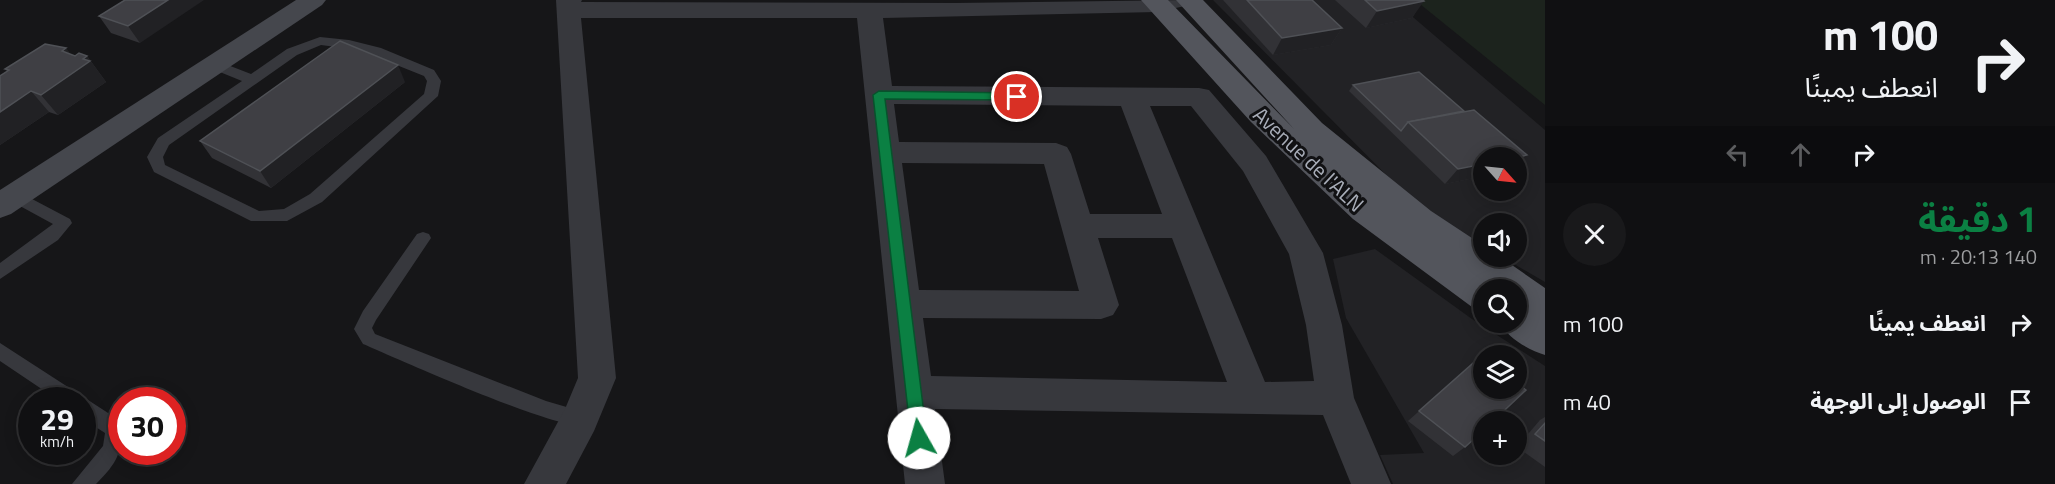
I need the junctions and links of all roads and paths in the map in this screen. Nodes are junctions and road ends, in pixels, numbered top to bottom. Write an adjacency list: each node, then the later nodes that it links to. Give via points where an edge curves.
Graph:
1 (313, 0): 7 (main road)
2 (569, 5): 3 (street); 28 (street, via 597,378)
3 (823, 5): 6 (street)
4 (954, 5): 5 (street); 6 (street)
5 (1177, 7): 17 (main road, Avenue de l'ALN, via 1261,115 1364,211); 19 (main road, via 1312,130 1420,220)
6 (868, 10): 9 (street)
7 (214, 65): 8 (lane); 12 (main road)
8 (253, 80): 8 (lane, via 163,142 155,157 159,168 257,217 287,214 316,198 431,96 435,81 429,73 342,41 320,41 292,52)
9 (879, 95): 10 (street); 11 (street)
10 (1132, 98): 14 (street); 25 (street, via 1199,97 1256,164 1306,253 1324,325)
11 (886, 152): 13 (street, via 1056,154); 18 (street)
12 (8, 201): 16 (lane, via 64,223 52,236)
13 (1077, 226): 14 (street); 18 (street, via 1101,305)
14 (1184, 226): 26 (street)
15 (423, 238): 28 (lane, via 369,316 363,329 369,339 545,409)
16 (0, 272)
17 (1473, 289)
18 (904, 304): 24 (street)
19 (1545, 306)
20 (1527, 328): 21 (main road)
21 (1545, 340)
22 (0, 351): 23 (lane)
23 (54, 387)
24 (914, 392): 26 (street); 31 (street)
25 (1335, 398): 26 (street); 32 (street)
26 (1253, 399)
27 (96, 416): 29 (lane, via 115,429 116,442 104,463)
28 (580, 419): 30 (street)
29 (82, 484)
30 (544, 484)
31 (924, 484)
32 (1371, 484)

